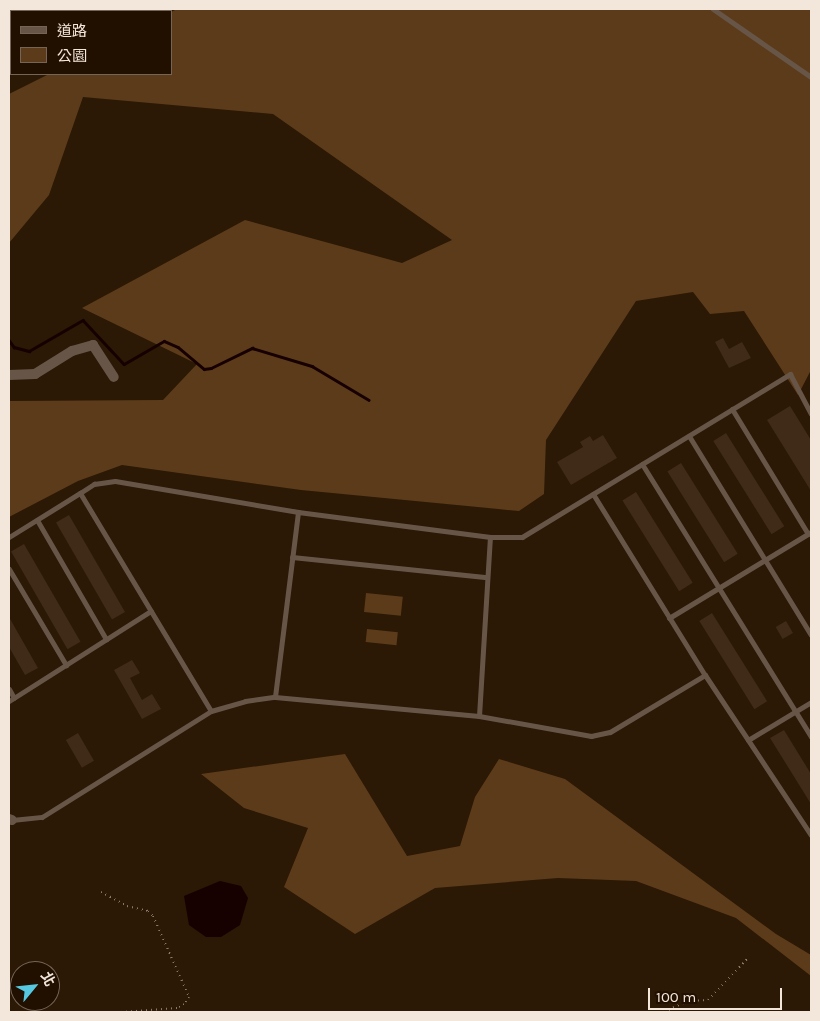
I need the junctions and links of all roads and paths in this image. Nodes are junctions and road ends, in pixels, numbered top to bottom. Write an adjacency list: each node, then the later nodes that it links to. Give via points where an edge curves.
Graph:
1 (713, 9): 2 (lane)
2 (811, 77)
3 (9, 375): 4 (street, via 35,374 72,351 93,345)
4 (114, 377)
5 (732, 409): 6 (lane, via 790,374); 7 (lane); 13 (lane)
6 (811, 414)
7 (689, 436): 8 (lane); 17 (lane)
8 (642, 464): 10 (lane); 20 (lane)
9 (80, 493): 11 (lane, via 94,484 115,481); 12 (lane); 21 (lane)
10 (593, 494): 14 (lane, via 522,537); 22 (lane)
11 (298, 512): 14 (lane); 16 (lane)
12 (37, 520): 15 (lane); 24 (lane)
13 (810, 533): 17 (lane)
14 (490, 536): 19 (lane)
15 (9, 537)
16 (292, 558): 19 (lane); 28 (lane)
17 (764, 559): 20 (lane); 23 (lane)
18 (9, 569): 25 (lane)
19 (487, 577): 33 (lane)
20 (718, 588): 22 (lane); 32 (lane)
21 (151, 611): 24 (lane); 31 (lane)
22 (669, 618): 26 (lane)
23 (811, 635)
24 (106, 639): 25 (lane)
25 (66, 665): 29 (lane)
26 (704, 675): 33 (lane, via 610,732 591,736); 35 (lane)
27 (9, 689): 29 (lane)
28 (274, 697): 31 (lane, via 245,700); 33 (lane)
29 (11, 700)
30 (811, 702): 32 (lane)
31 (211, 711): 36 (lane, via 42,817)
32 (796, 712): 34 (lane); 35 (lane)
33 (479, 716)
34 (811, 737)
35 (748, 740): 37 (lane)
36 (10, 820)
37 (811, 835)
38 (101, 892): 40 (path, via 153,916 189,997 177,1008)
39 (747, 959): 41 (path, via 708,1000 688,1001)
40 (121, 1012)
41 (664, 1012)

